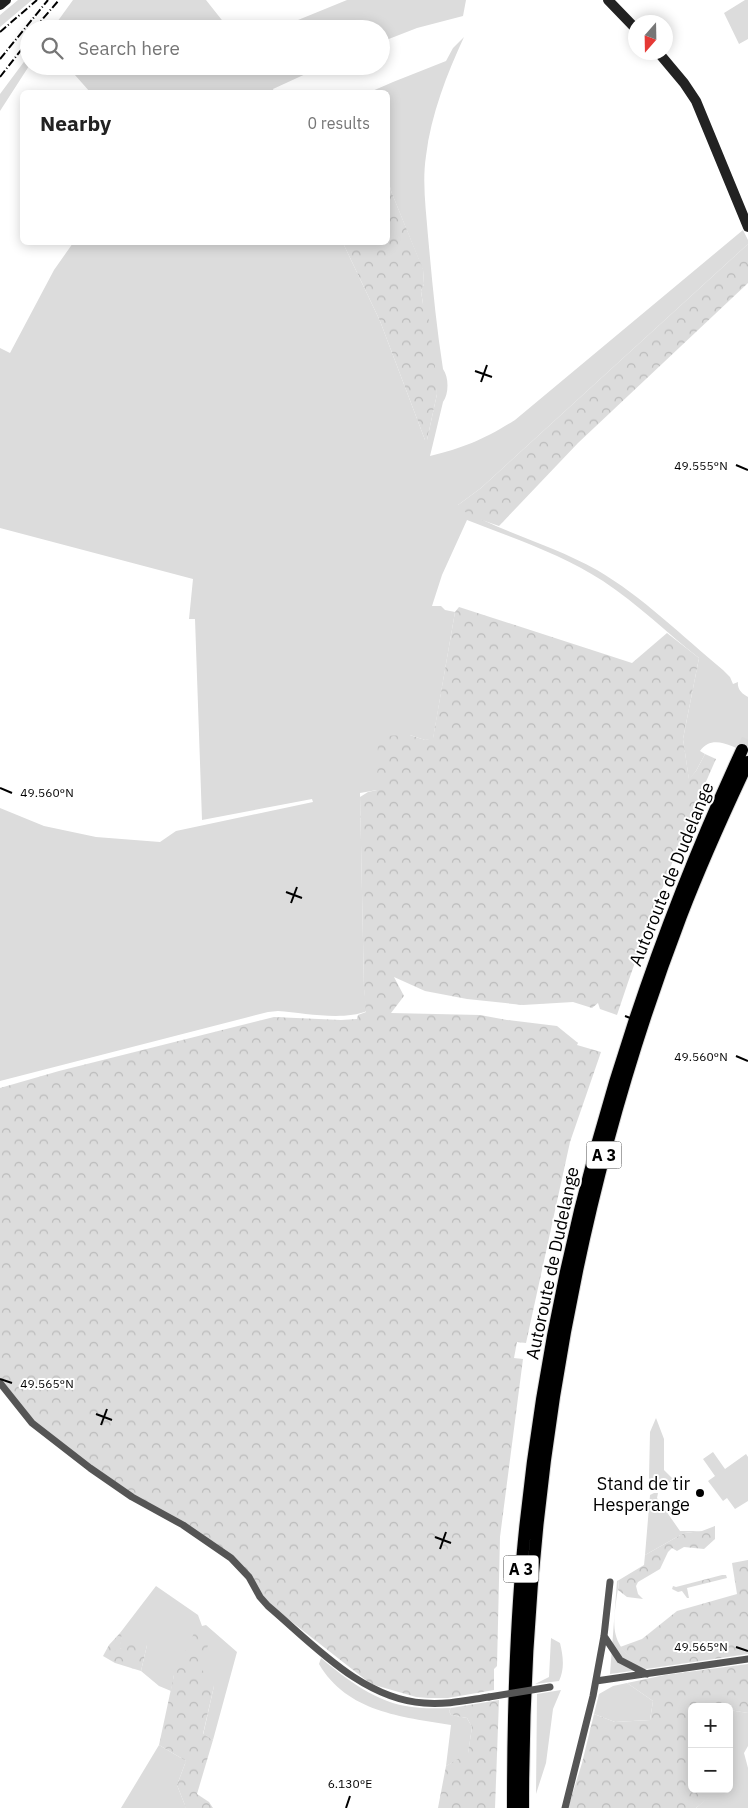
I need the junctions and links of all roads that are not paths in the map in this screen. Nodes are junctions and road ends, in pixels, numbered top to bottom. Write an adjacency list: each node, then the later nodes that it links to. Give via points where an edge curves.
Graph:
1 (6, 0): 3 (main road)
2 (608, 0): 4 (main road)
3 (0, 6)
4 (628, 21)
5 (665, 60): 6 (main road, via 696,101)
6 (748, 227)
7 (742, 750): 16 (highway, Autoroute de Dudelange / A 3, via 696,854 650,972 589,1170 574,1234 547,1368 527,1513 516,1666)
8 (748, 762): 17 (highway, Autoroute de Dudelange / A 3, via 704,858 637,1043 605,1153 569,1304 549,1420 535,1531 524,1702)
9 (0, 1383): 15 (street, bridge, via 32,1423 76,1457 132,1497 183,1525 231,1558 249,1576 268,1606 355,1679 396,1698 424,1703 447,1703)
10 (610, 1582): 11 (street)
11 (604, 1636): 13 (street, via 620,1660); 14 (street)
12 (748, 1660): 13 (street)
13 (647, 1674): 14 (street)
14 (596, 1681): 18 (street)
15 (550, 1688)
16 (513, 1808)
17 (523, 1808)
18 (565, 1808)

